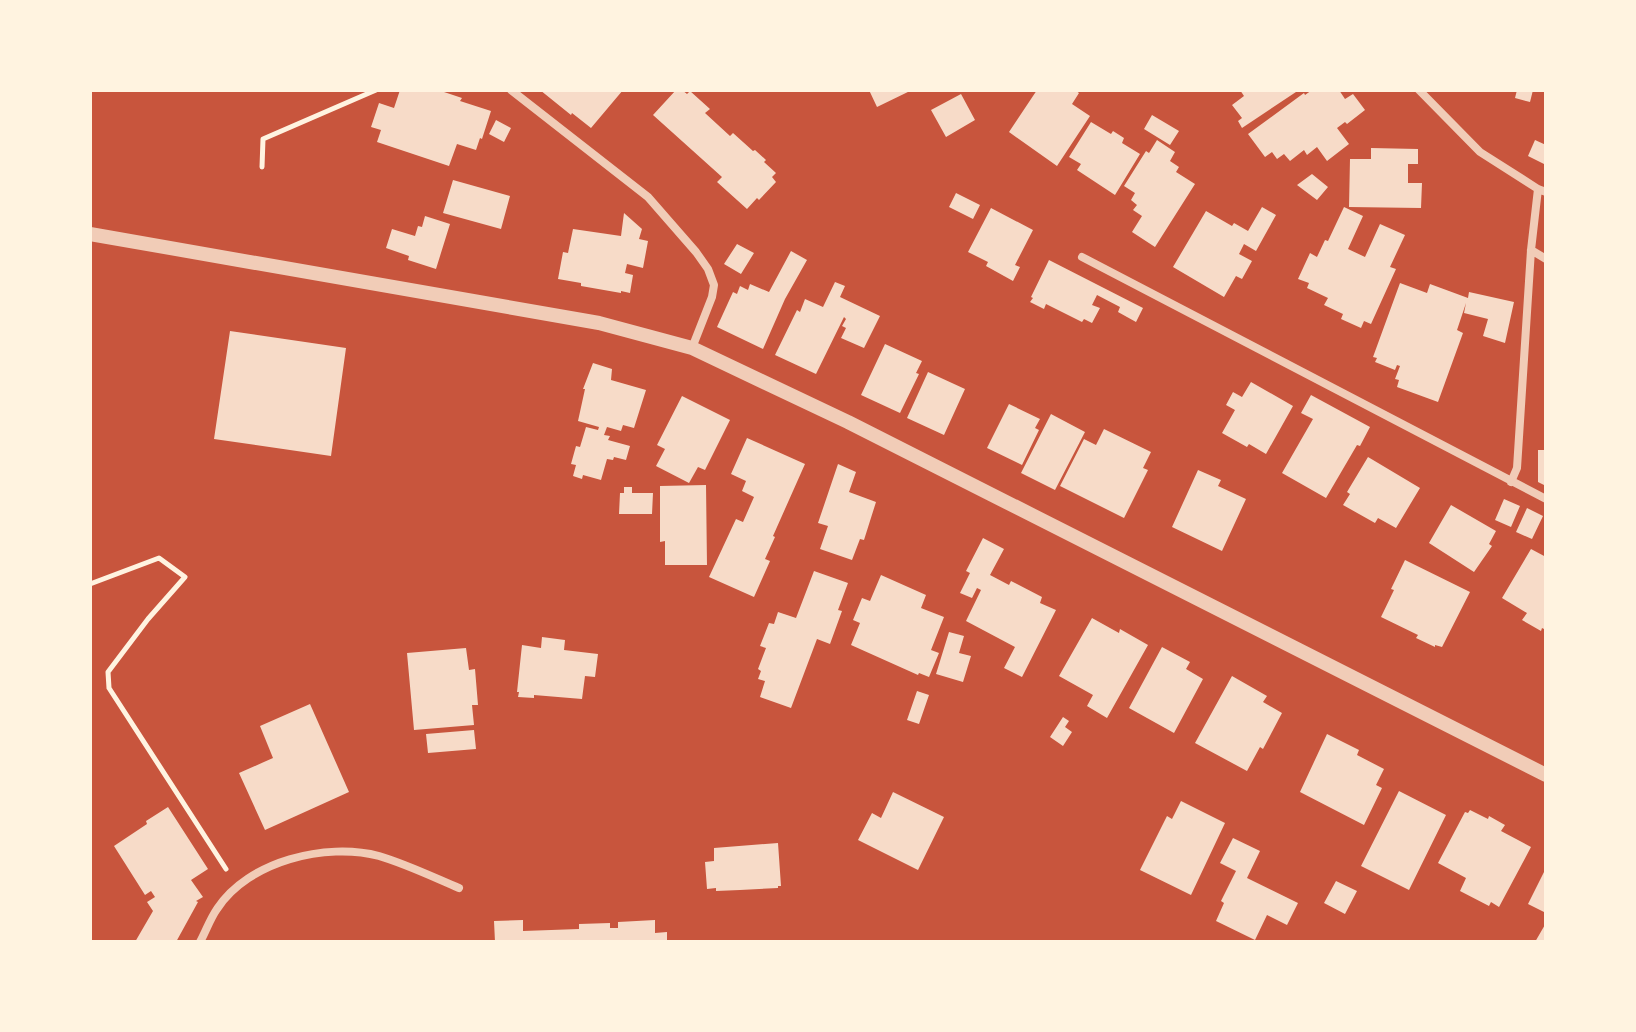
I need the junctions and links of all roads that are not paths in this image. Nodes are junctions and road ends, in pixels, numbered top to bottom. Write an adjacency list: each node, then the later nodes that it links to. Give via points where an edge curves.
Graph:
1 (511, 90): 8 (street, via 648,197 708,269 712,297)
2 (1419, 90): 3 (street, via 1480,152)
3 (1542, 191): 5 (street)
4 (90, 234): 8 (street, via 599,323)
5 (1531, 250): 7 (street); 9 (street, via 1517,468)
6 (1082, 257): 9 (street)
7 (1546, 259)
8 (692, 348): 11 (street)
9 (1511, 482): 10 (street)
10 (1546, 499)
11 (1546, 775)
12 (459, 888): 13 (street, via 378,856 316,852 257,873 238,887 217,908)
13 (200, 942)

